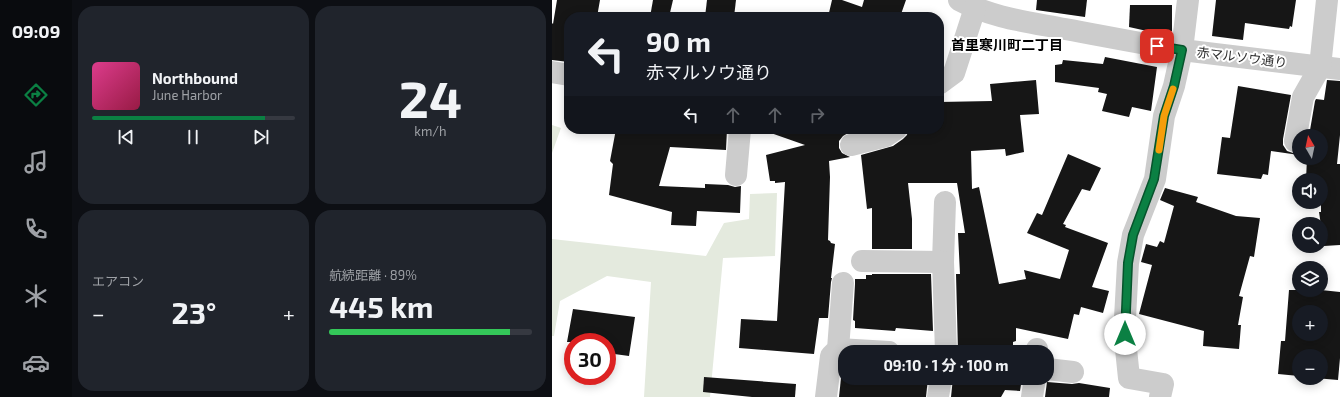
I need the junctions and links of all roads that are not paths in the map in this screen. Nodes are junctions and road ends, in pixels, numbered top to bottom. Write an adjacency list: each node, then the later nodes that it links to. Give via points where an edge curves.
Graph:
1 (1188, 0): 4 (street)
2 (1327, 0): 5 (street)
3 (967, 4): 4 (street, 赤マルソウ通り, via 1015,20); 8 (street, via 954,73)
4 (1182, 50): 5 (street, 赤マルソウ通り); 28 (street, via 1164,116 1154,179 1133,235 1128,263 1125,318 1129,378 1163,384)
5 (1330, 68): 9 (street, via 1303,97)
6 (552, 72): 7 (street)
7 (564, 74)
8 (944, 80)
9 (1298, 129)
10 (740, 134): 13 (street)
11 (889, 134): 12 (street)
12 (852, 145)
13 (736, 175)
14 (945, 202): 16 (street)
15 (862, 261): 16 (street)
16 (944, 262): 19 (street)
17 (843, 284): 18 (street)
18 (838, 345)
19 (946, 345)
20 (838, 349): 25 (street, via 832,356)
21 (1054, 370): 22 (street)
22 (1073, 372)
23 (940, 385): 26 (street)
24 (1034, 385): 27 (street)
25 (826, 397)
26 (938, 397)
27 (1032, 397)
28 (1160, 397)

